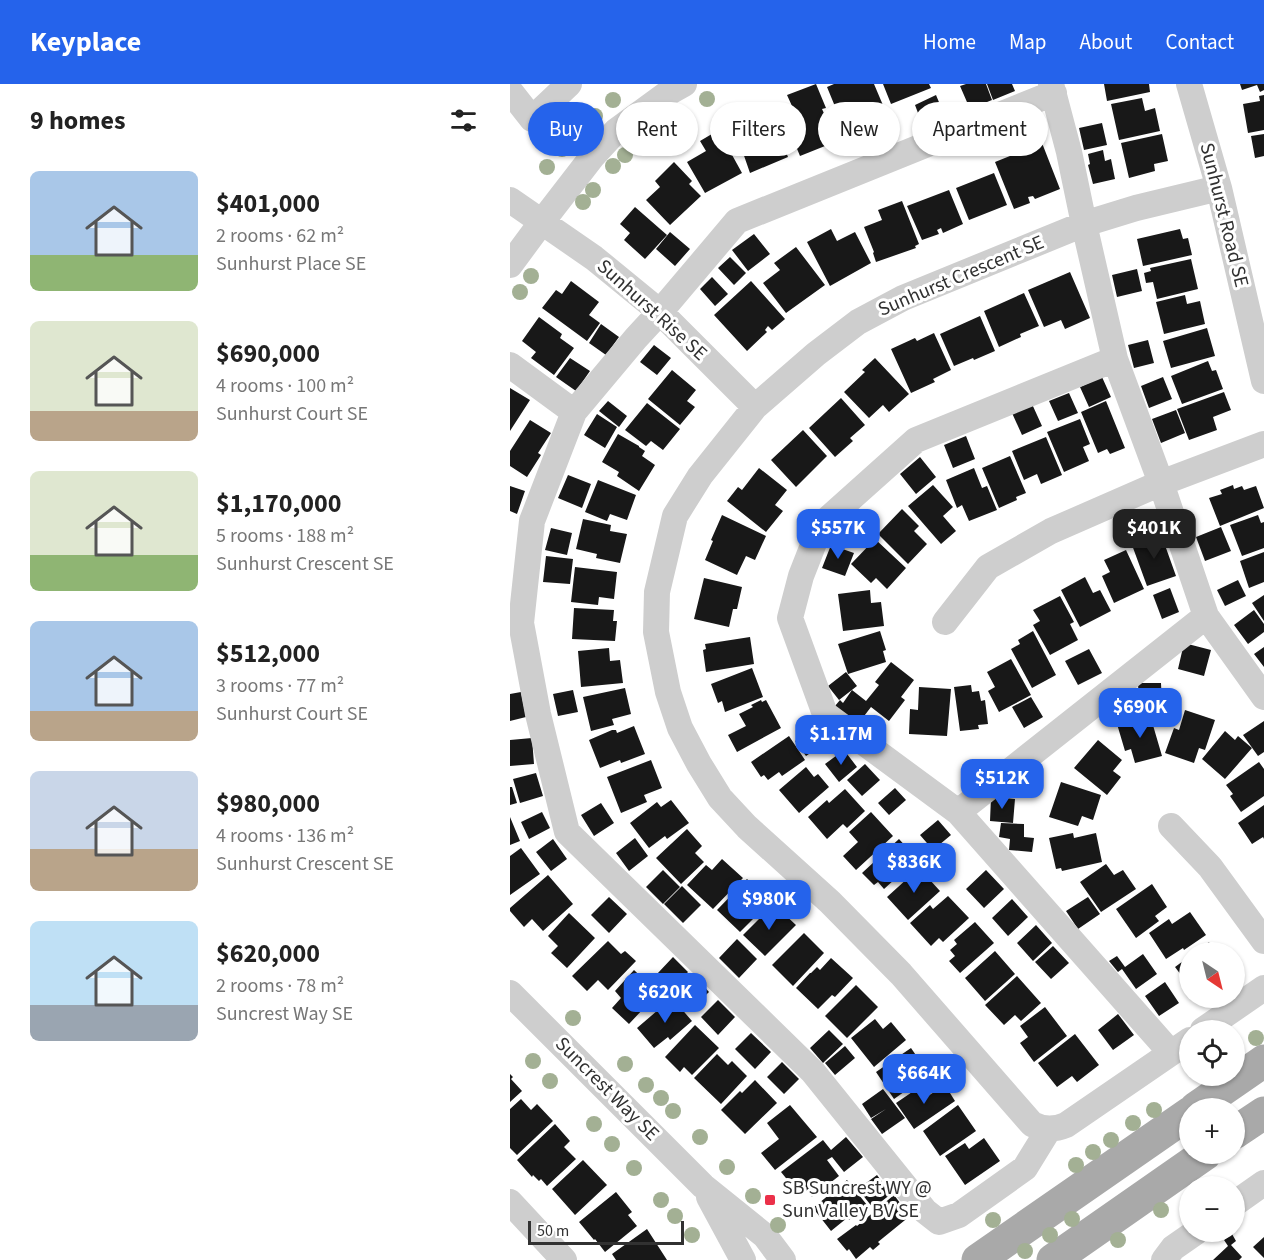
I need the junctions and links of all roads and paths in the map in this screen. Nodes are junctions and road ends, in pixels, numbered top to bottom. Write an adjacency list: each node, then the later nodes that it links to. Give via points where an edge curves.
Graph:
1 (570, 84): 5 (street, via 532,118)
2 (684, 84): 8 (street, via 616,131)
3 (1189, 84): 6 (street, Sunhurst Road SE)
4 (1053, 88): 9 (street); 11 (street, via 736,221)
5 (510, 91)
6 (1219, 188): 9 (street, Sunhurst Crescent SE); 14 (street, Sunhurst Road SE)
7 (510, 200): 8 (street, Sunhurst Rise SE)
8 (541, 222): 10 (street); 11 (street, Sunhurst Rise SE, via 594,258)
9 (1084, 224): 12 (street); 15 (street, Sunhurst Crescent SE, via 903,298 858,322)
10 (510, 266)
11 (660, 312): 15 (street, Sunhurst Rise SE); 16 (street)
12 (1115, 359): 18 (street); 22 (street, via 916,440 821,525 801,576 790,618 825,714)
13 (510, 365): 16 (street)
14 (1264, 381)
15 (755, 407): 35 (street, Sunhurst Crescent SE, via 700,476 675,516 657,592 656,632 680,728 720,798 901,974 1032,1124)
16 (574, 412): 35 (street, via 532,521 521,623 567,832 813,1072 925,1211 939,1222 959,1215 1025,1168)
17 (1264, 444): 18 (street)
18 (1161, 483): 19 (street); 20 (street, via 1051,531 987,567)
19 (1206, 616): 21 (street); 22 (street)
20 (945, 622)
21 (1264, 697)
22 (958, 812): 28 (street)
23 (1171, 826): 24 (street, via 1210,867)
24 (1264, 941)
25 (1264, 988): 27 (street)
26 (510, 993): 37 (street, Suncrest Way SE)
27 (1218, 1020)
28 (1179, 1045)
29 (1179, 1047): 35 (street, via 1066,1125)
30 (1264, 1061): 31 (main road)
31 (1210, 1098)
32 (1264, 1113): 34 (main road)
33 (1179, 1121): 42 (main road)
34 (1245, 1126)
35 (1049, 1129)
36 (1191, 1164): 47 (main road)
37 (703, 1186): 44 (street, Suncrest Way SE); 45 (street, Suncrest Way SE, via 765,1236)
38 (1261, 1190): 39 (street)
39 (1245, 1198)
40 (510, 1202): 43 (street)
41 (1182, 1242): 48 (street)
42 (991, 1251): 46 (main road)
43 (564, 1260)
44 (743, 1260)
45 (783, 1260)
46 (964, 1260)
47 (1053, 1260)
48 (1164, 1260)

